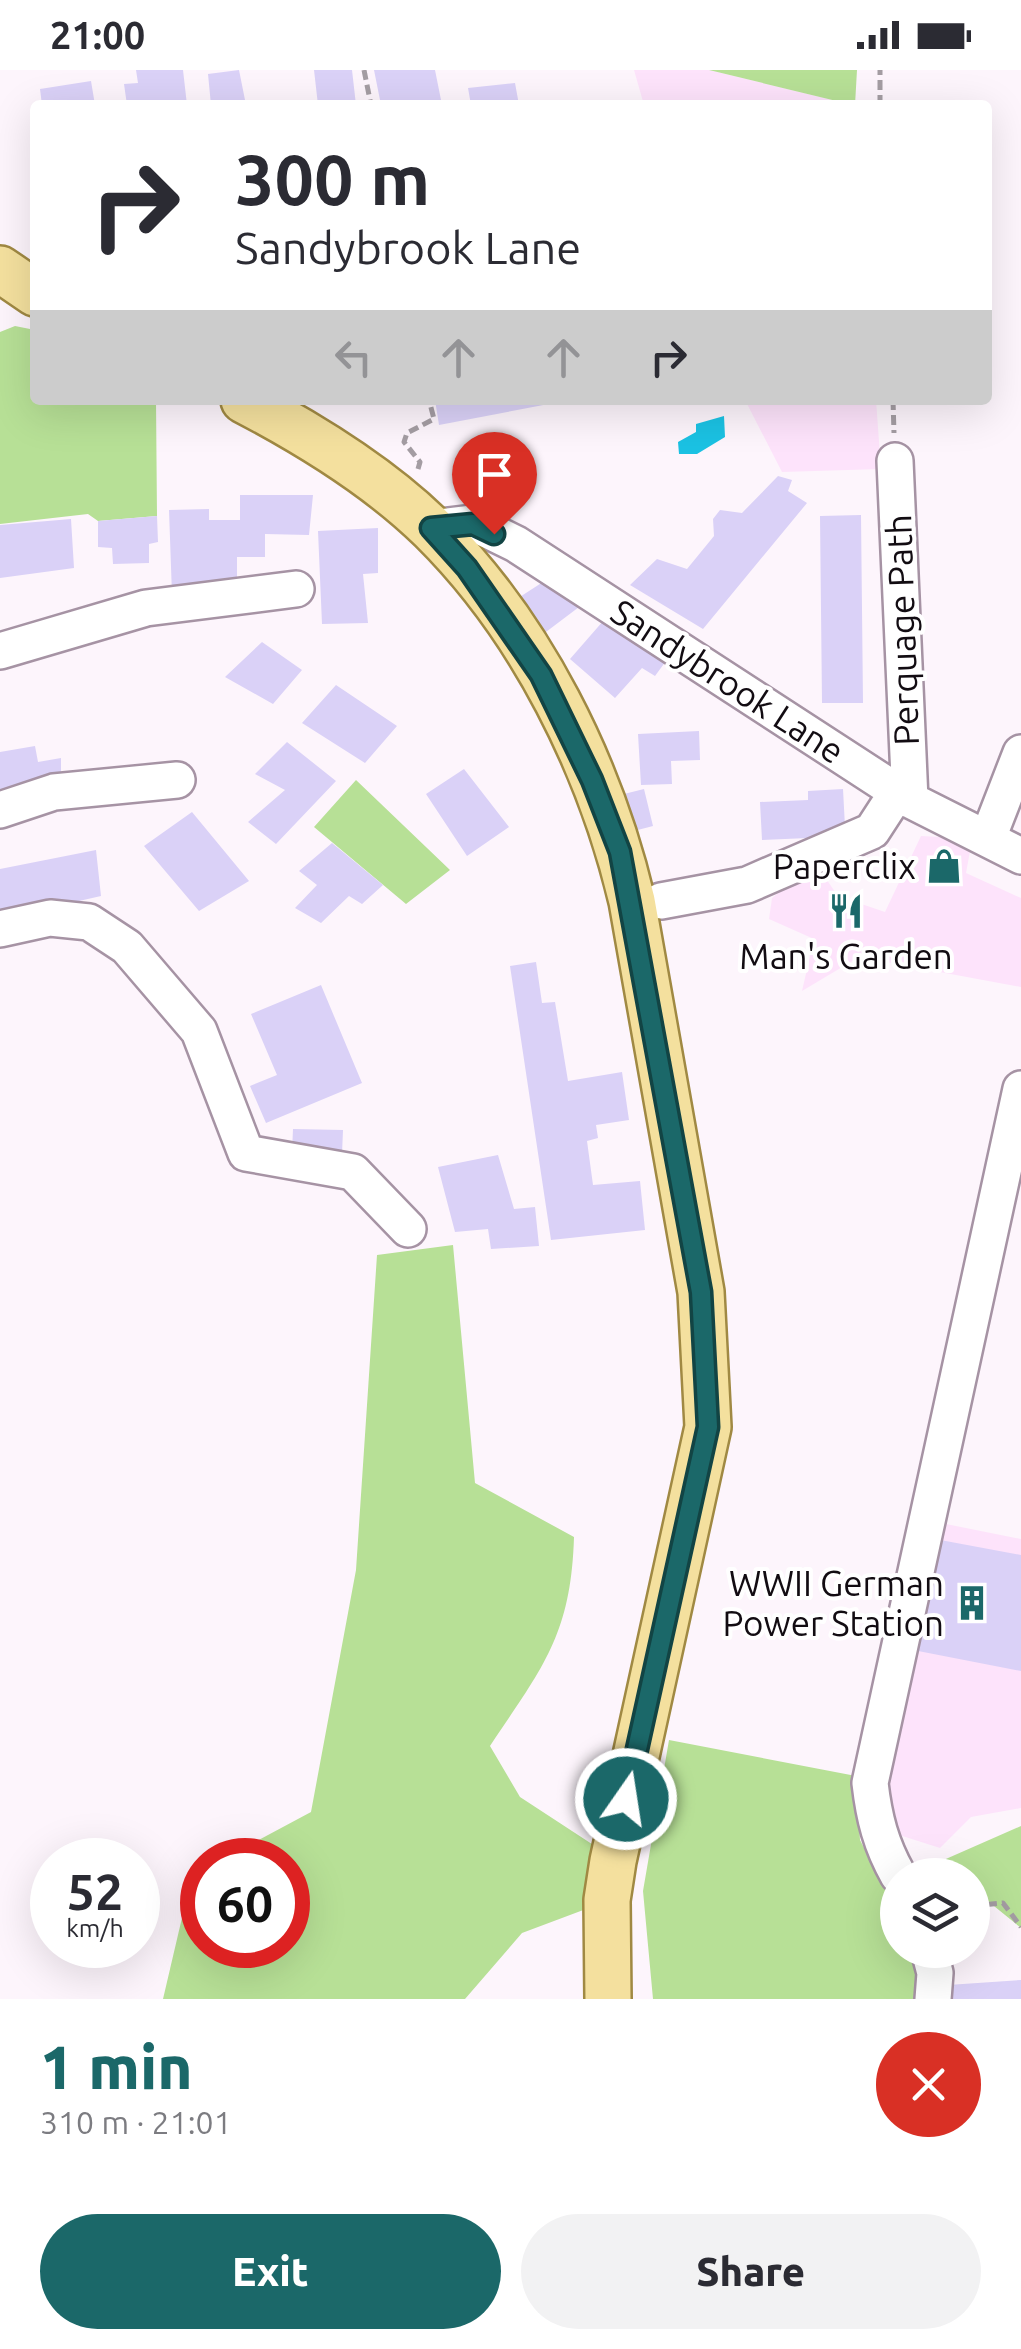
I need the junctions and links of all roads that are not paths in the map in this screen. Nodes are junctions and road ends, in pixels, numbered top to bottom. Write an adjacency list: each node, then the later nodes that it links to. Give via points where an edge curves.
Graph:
1 (252, 405): 3 (main road, via 347,462)
2 (895, 461): 8 (street, Perquage Path)
3 (431, 528): 8 (street, Sandybrook Lane, via 473,524 516,544); 18 (main road, via 467,568 557,702 620,852 701,1292 708,1427 612,1861)
4 (296, 590): 5 (street, via 146,608)
5 (0, 651)
6 (1021, 754): 10 (street)
7 (177, 780): 9 (street, via 54,792)
8 (904, 796): 10 (street, Sandybrook Lane); 12 (street, via 872,830 748,885)
9 (0, 810)
10 (988, 838): 11 (street, Sandybrook Lane)
11 (1021, 856)
12 (661, 901)
13 (0, 929): 15 (street, via 50,918 89,922 127,947 199,1031 246,1153 354,1172)
14 (1021, 1089): 16 (street, via 870,1783)
15 (408, 1229)
16 (888, 1858)
17 (934, 1968): 19 (street)
18 (608, 1999)
19 (933, 1999)

